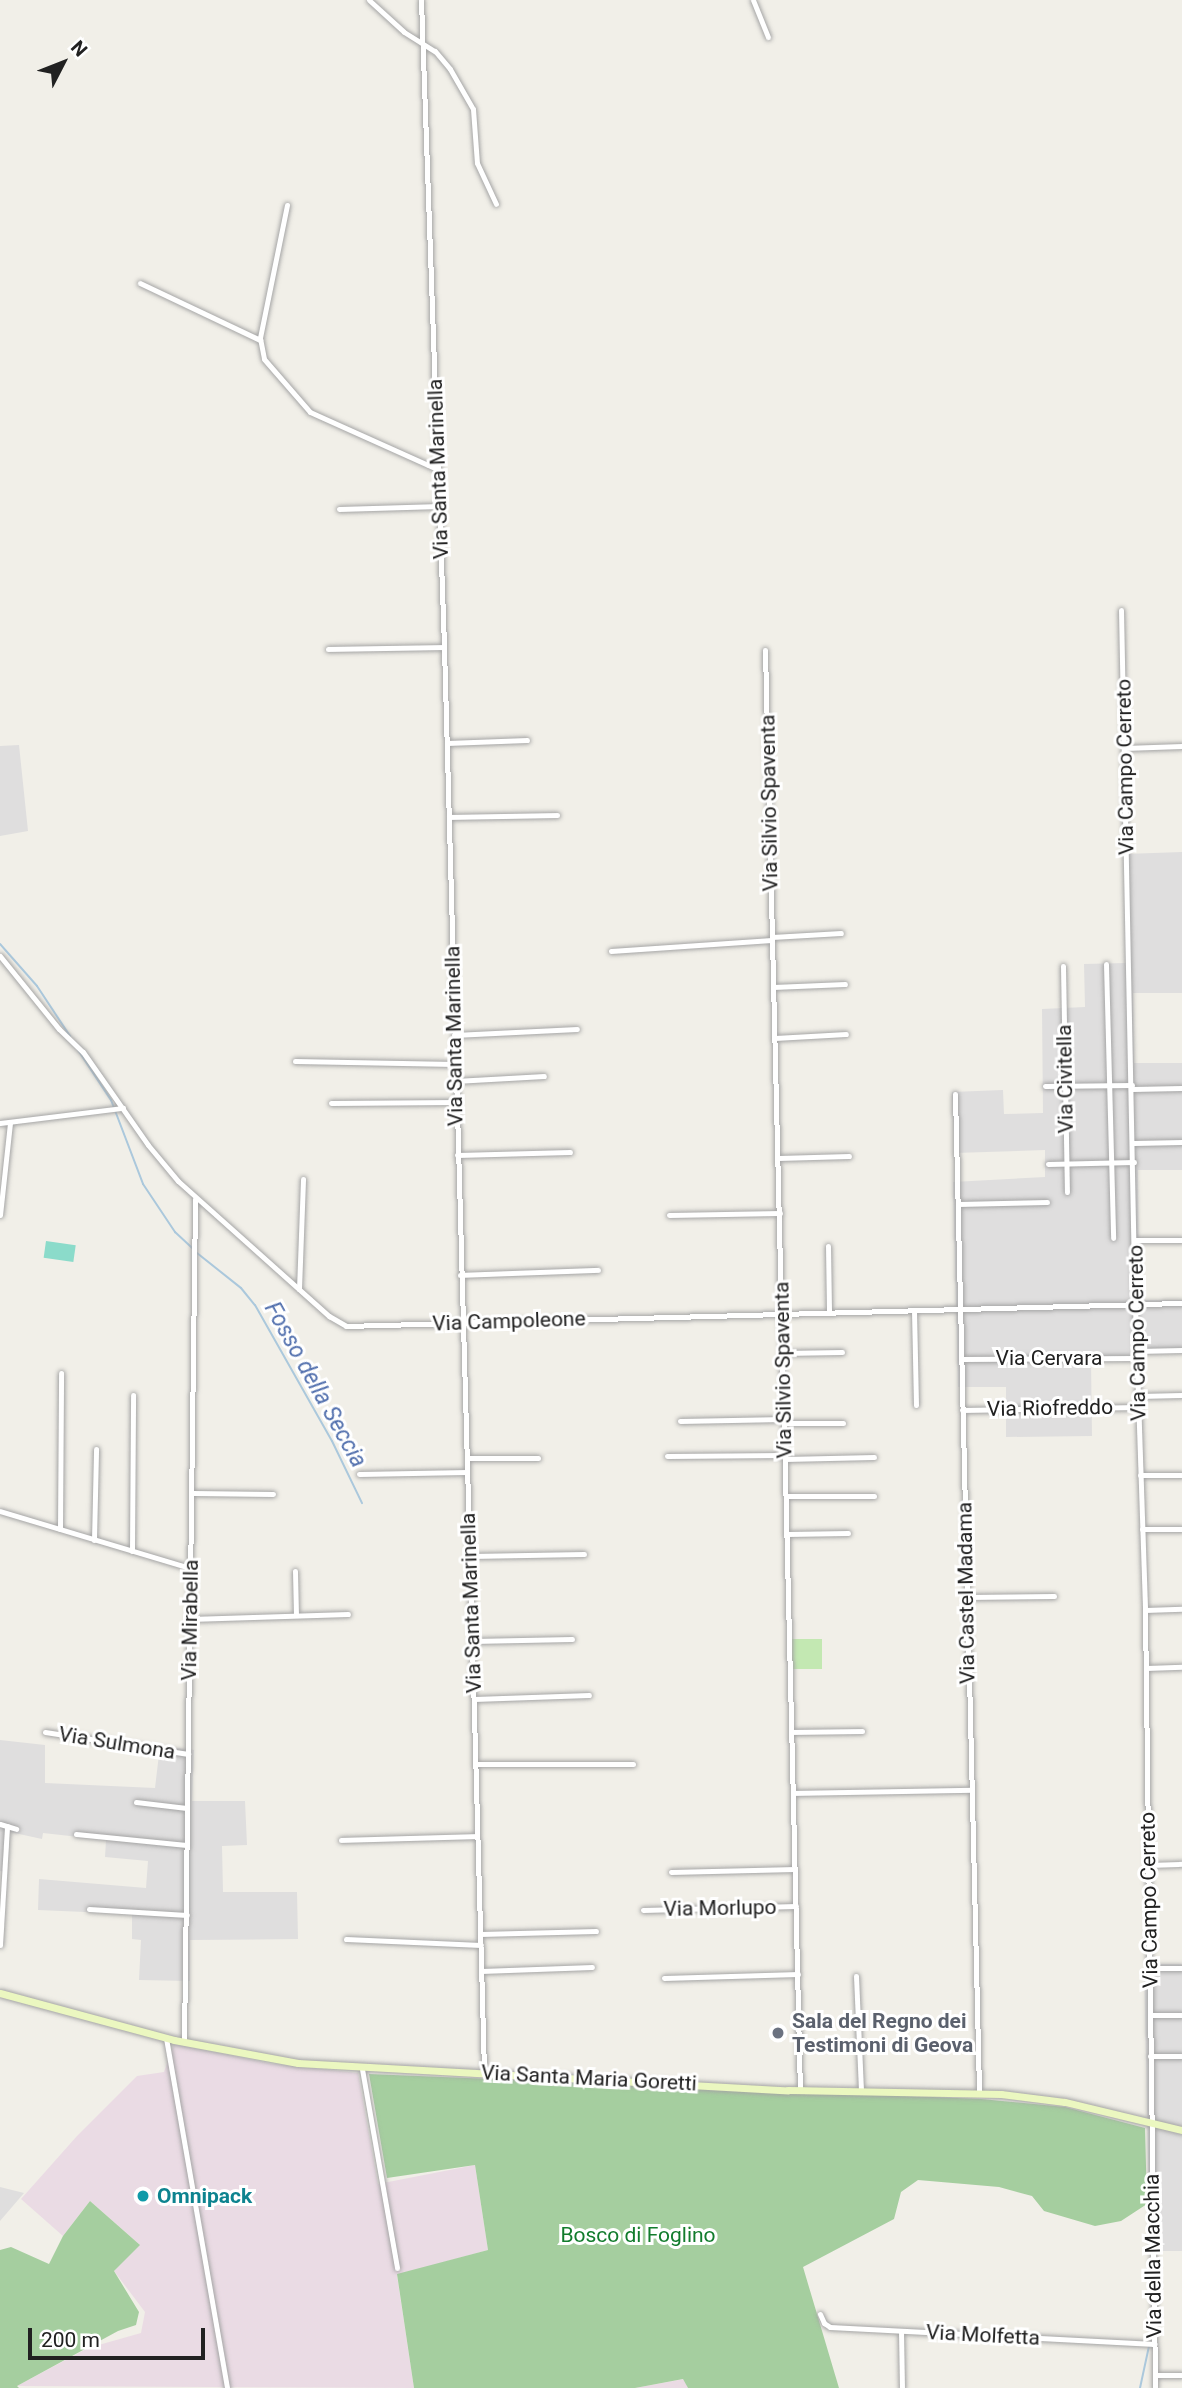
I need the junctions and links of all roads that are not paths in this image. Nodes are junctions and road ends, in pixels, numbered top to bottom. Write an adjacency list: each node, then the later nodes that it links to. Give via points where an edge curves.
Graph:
1 (369, 0): 5 (street, via 404,32)
2 (421, 0): 5 (street, Via Santa Marinella)
3 (753, 0): 4 (street)
4 (768, 37)
5 (423, 42): 6 (street, via 447,63 472,106 477,163); 10 (street, Via Santa Marinella)
6 (496, 204)
7 (287, 205): 9 (street)
8 (140, 283): 9 (street)
9 (260, 340): 10 (street, via 267,363 308,410)
10 (439, 470): 11 (street, Via Santa Marinella)
11 (440, 506): 12 (street); 14 (street, Via Santa Marinella)
12 (340, 509)
13 (1121, 610): 20 (street, Via Campo Cerreto)
14 (444, 646): 15 (street); 18 (street, Via Santa Marinella)
15 (328, 649)
16 (765, 650): 24 (street, Via Silvio Spaventa)
17 (527, 740): 18 (street)
18 (447, 743): 22 (street, Via Santa Marinella)
19 (1182, 746): 20 (street)
20 (1124, 748): 42 (street, Via Campo Cerreto)
21 (557, 815): 22 (street)
22 (449, 817): 33 (street, Via Santa Marinella)
23 (841, 933): 24 (street)
24 (772, 938): 25 (street); 30 (street, Via Silvio Spaventa)
25 (611, 951)
26 (0, 956): 47 (street, Via Campoleone, via 79,1048)
27 (1106, 964): 40 (street)
28 (1063, 965): 39 (street, Via Civitella)
29 (845, 984): 30 (street)
30 (773, 987): 34 (street, Via Silvio Spaventa)
31 (576, 1029): 33 (street)
32 (846, 1034): 34 (street)
33 (454, 1035): 36 (street, Via Santa Marinella)
34 (775, 1038): 55 (street, Via Silvio Spaventa)
35 (295, 1060): 36 (street)
36 (455, 1064): 38 (street, Via Santa Marinella)
37 (544, 1076): 38 (street)
38 (456, 1081): 45 (street, Via Santa Marinella)
39 (1065, 1085): 40 (street); 41 (street); 58 (street, Via Civitella)
40 (1109, 1085): 42 (street); 56 (street)
41 (1045, 1086)
42 (1132, 1087): 43 (street); 51 (street, Via Campo Cerreto)
43 (1182, 1088)
44 (955, 1094): 64 (street, Via Castel Madama)
45 (456, 1102): 46 (street); 53 (street, Via Santa Marinella)
46 (331, 1103)
47 (123, 1108): 48 (street); 62 (street, Via Campoleone, via 153,1152)
48 (10, 1122): 49 (street); 66 (street)
49 (0, 1124)
50 (1182, 1142): 51 (street)
51 (1134, 1143): 57 (street, Via Campo Cerreto)
52 (570, 1152): 53 (street)
53 (457, 1155): 73 (street, Via Santa Marinella)
54 (849, 1156): 55 (street)
55 (778, 1158): 65 (street, Via Silvio Spaventa)
56 (1111, 1162): 57 (street); 58 (street); 68 (street)
57 (1134, 1162): 69 (street, Via Campo Cerreto)
58 (1067, 1163): 59 (street); 61 (street, Via Civitella)
59 (1048, 1164)
60 (303, 1179): 74 (street)
61 (1067, 1192)
62 (195, 1198): 74 (street, Via Campoleone); 107 (street, Via Mirabella)
63 (1047, 1202): 64 (street)
64 (958, 1204): 77 (street, Via Castel Madama)
65 (780, 1213): 67 (street); 79 (street, Via Silvio Spaventa)
66 (0, 1215)
67 (669, 1215)
68 (1113, 1238)
69 (1134, 1240): 70 (street); 75 (street, Via Campo Cerreto)
70 (1182, 1240)
71 (828, 1246): 80 (street)
72 (598, 1270): 73 (street)
73 (460, 1275): 81 (street, Via Santa Marinella)
74 (299, 1289): 81 (street, Via Campoleone, via 332,1319 348,1326)
75 (1135, 1303): 76 (street, Via Campoleone); 77 (street, Via Campoleone); 85 (street, Via Campo Cerreto)
76 (1182, 1303)
77 (961, 1309): 78 (street, Via Campoleone); 86 (street, Via Castel Madama)
78 (914, 1310): 80 (street, Via Campoleone); 91 (street)
79 (782, 1312): 80 (street, Via Campoleone); 81 (street, Via Campoleone); 84 (street, Via Silvio Spaventa)
80 (830, 1312)
81 (462, 1322): 101 (street, Via Santa Marinella)
82 (1182, 1350): 85 (street, Via Cervara)
83 (842, 1352): 84 (street)
84 (783, 1353): 94 (street, Via Silvio Spaventa)
85 (1137, 1354): 86 (street, Via Cervara); 90 (street, Via Campo Cerreto)
86 (961, 1359): 93 (street, Via Castel Madama)
87 (61, 1373): 112 (street)
88 (133, 1395): 118 (street)
89 (1182, 1395): 90 (street)
90 (1138, 1396): 92 (street, Via Campo Cerreto)
91 (916, 1405)
92 (1138, 1407): 93 (street, Via Riofreddo); 105 (street, Via Campo Cerreto)
93 (962, 1410): 124 (street, Via Castel Madama)
94 (784, 1421): 95 (street); 96 (street); 99 (street, Via Silvio Spaventa)
95 (680, 1422)
96 (843, 1423)
97 (96, 1449): 117 (street)
98 (667, 1457): 99 (street)
99 (785, 1457): 100 (street); 109 (street, Via Silvio Spaventa)
100 (874, 1457)
101 (467, 1458): 102 (street); 103 (street, Via Santa Marinella)
102 (538, 1458)
103 (467, 1472): 104 (street); 120 (street, Via Santa Marinella)
104 (359, 1474)
105 (1140, 1475): 106 (street); 113 (street, Via Campo Cerreto)
106 (1182, 1475)
107 (192, 1493): 108 (street); 121 (street, Via Mirabella)
108 (274, 1494)
109 (786, 1496): 110 (street); 116 (street, Via Silvio Spaventa)
110 (874, 1496)
111 (0, 1511): 112 (street)
112 (60, 1529): 117 (street)
113 (1142, 1529): 114 (street); 126 (street, Via Campo Cerreto)
114 (1182, 1529)
115 (848, 1533): 116 (street)
116 (787, 1534): 138 (street, Via Silvio Spaventa)
117 (94, 1539): 118 (street)
118 (132, 1551): 121 (street)
119 (584, 1554): 120 (street)
120 (470, 1556): 131 (street, Via Santa Marinella)
121 (190, 1569): 129 (street, Via Mirabella)
122 (295, 1571): 127 (street)
123 (1055, 1596): 124 (street)
124 (967, 1597): 142 (street, Via Castel Madama)
125 (1182, 1609): 126 (street)
126 (1145, 1610): 133 (street, Via Campo Cerreto)
127 (296, 1614): 128 (street); 129 (street, via 291,1618)
128 (348, 1614)
129 (190, 1619): 139 (street, Via Mirabella)
130 (572, 1639): 131 (street)
131 (472, 1641): 135 (street, Via Santa Marinella)
132 (1182, 1667): 133 (street)
133 (1146, 1668): 153 (street, Via Campo Cerreto)
134 (589, 1695): 135 (street)
135 (474, 1699): 140 (street, Via Santa Marinella)
136 (862, 1731): 138 (street)
137 (46, 1732): 139 (street, Via Sulmona)
138 (792, 1732): 143 (street, Via Silvio Spaventa)
139 (188, 1754): 145 (street, Via Mirabella)
140 (475, 1764): 141 (street); 149 (street, Via Santa Marinella)
141 (633, 1764)
142 (971, 1790): 143 (street); 183 (street, Via Castel Madama)
143 (793, 1793): 154 (street, Via Silvio Spaventa)
144 (136, 1802): 145 (street)
145 (187, 1808): 151 (street, Via Mirabella)
146 (3, 1825): 147 (street); 163 (street)
147 (16, 1829)
148 (76, 1834): 151 (street)
149 (477, 1836): 150 (street); 161 (street, Via Santa Marinella)
150 (341, 1840)
151 (186, 1845): 159 (street, Via Mirabella)
152 (1182, 1864): 153 (street)
153 (1148, 1865): 166 (street, Via Campo Cerreto)
154 (795, 1869): 155 (street); 156 (street, Via Silvio Spaventa)
155 (671, 1872)
156 (796, 1906): 158 (street, Via Morlupo); 169 (street, Via Silvio Spaventa)
157 (89, 1909): 159 (street)
158 (643, 1910)
159 (187, 1915): 176 (street, Via Mirabella)
160 (596, 1931): 161 (street)
161 (480, 1934): 164 (street, Via Santa Marinella)
162 (346, 1939): 164 (street)
163 (0, 1945)
164 (481, 1945): 168 (street, Via Santa Marinella)
165 (592, 1967): 168 (street)
166 (1150, 1968): 167 (street); 173 (street, Via Campo Cerreto)
167 (1182, 1968)
168 (481, 1971): 180 (street, Via Santa Marinella)
169 (798, 1974): 171 (street); 181 (street, Via Silvio Spaventa)
170 (856, 1976): 182 (street)
171 (664, 1978)
172 (0, 1993): 175 (main road, Via Santa Maria Goretti)
173 (1150, 2015): 174 (street); 177 (street, Via Campo Cerreto)
174 (1182, 2015)
175 (166, 2038): 176 (main road, Via Santa Maria Goretti); 192 (street)
176 (184, 2042): 179 (main road, Via Santa Maria Goretti, via 289,2062)
177 (1150, 2056): 178 (street); 184 (street, Via Campo Cerreto)
178 (1182, 2056)
179 (362, 2068): 180 (main road, Via Santa Maria Goretti); 186 (street)
180 (484, 2072): 181 (main road, Via Santa Maria Goretti)
181 (800, 2090): 182 (main road, Via Santa Maria Goretti)
182 (861, 2091): 183 (main road, Via Santa Maria Goretti)
183 (979, 2092): 184 (main road, Via Santa Maria Goretti, via 1057,2100)
184 (1151, 2123): 185 (main road, Via Santa Maria Goretti); 189 (street, Via della Macchia)
185 (1182, 2130)
186 (397, 2268)
187 (820, 2314): 188 (street, Via Molfetta, via 830,2327)
188 (901, 2331): 189 (street, Via Molfetta); 193 (street)
189 (1154, 2344): 190 (street, Via della Macchia)
190 (1155, 2375): 191 (street); 194 (street, Via della Macchia)
191 (1182, 2375)
192 (226, 2388)
193 (902, 2388)
194 (1155, 2388)

